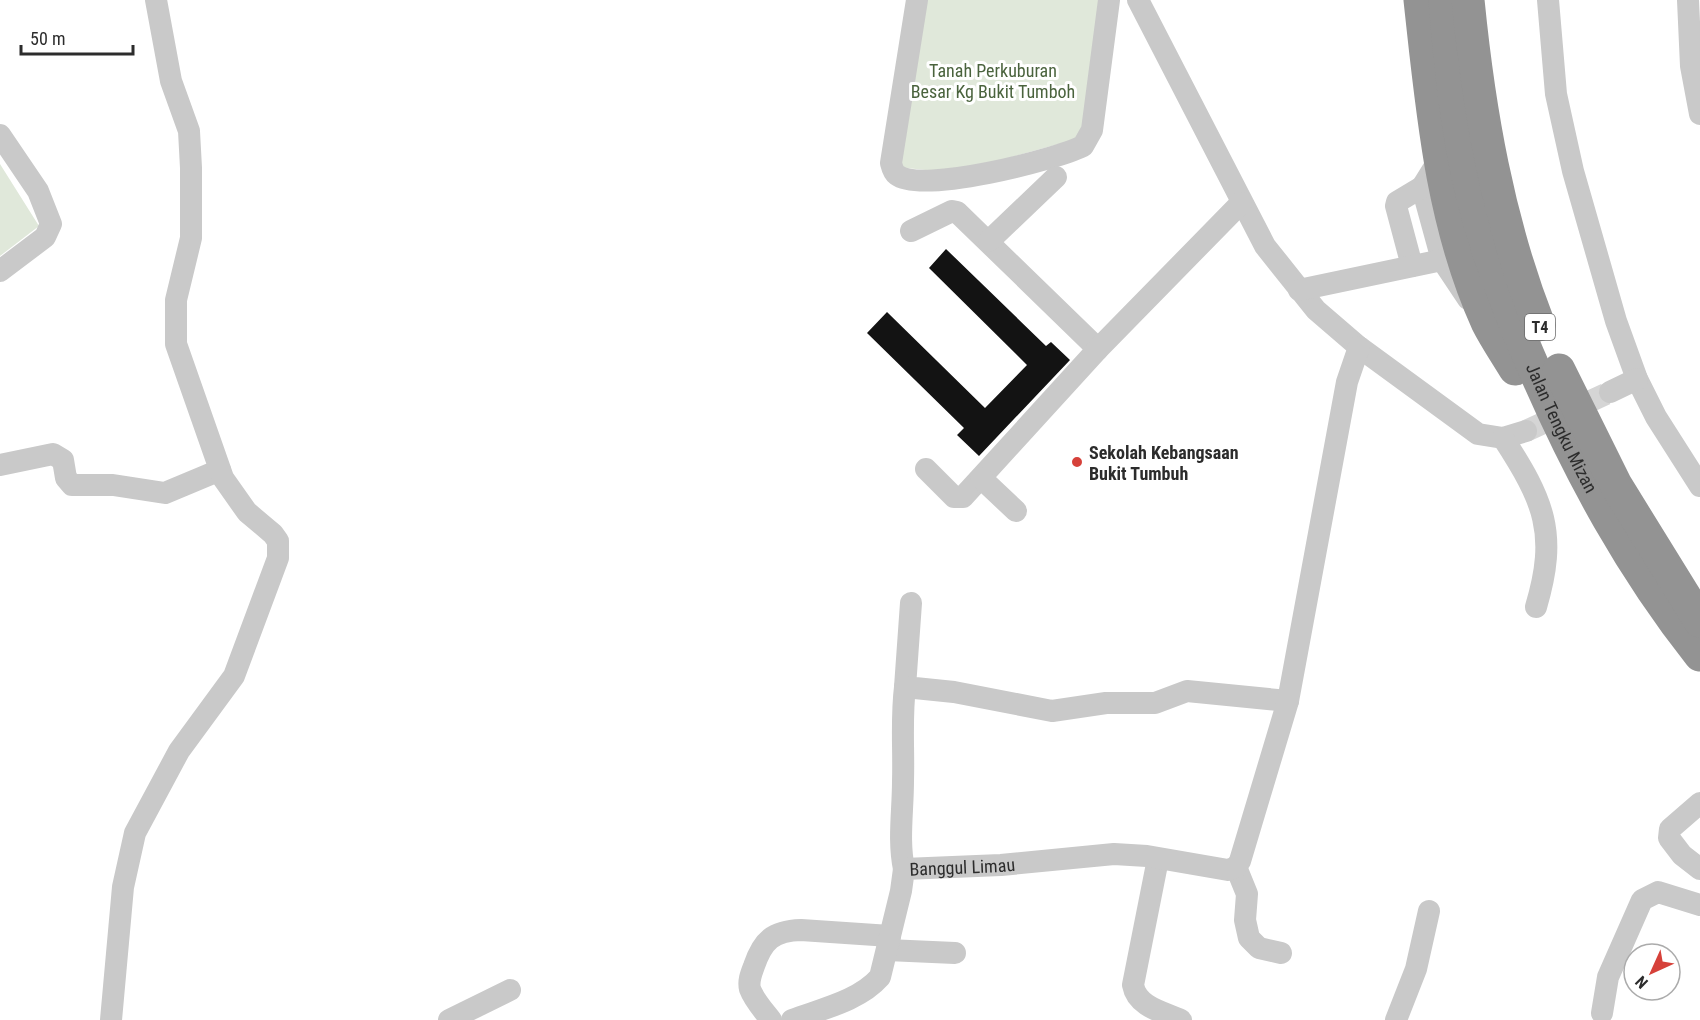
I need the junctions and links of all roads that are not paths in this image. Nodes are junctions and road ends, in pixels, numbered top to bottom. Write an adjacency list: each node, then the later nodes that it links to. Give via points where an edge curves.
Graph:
1 (156, 0): 32 (street, via 171,81 189,131 191,238 176,300 176,344)
2 (917, 0): 3 (street, via 891,163 894,173 922,182 1006,168 1083,146 1092,130)
3 (1109, 0)
4 (1138, 0): 15 (street)
5 (1420, 0): 12 (highway)
6 (1446, 0): 27 (highway, Jalan Tengku Mizan / T4, via 1458,128 1473,197 1490,259)
7 (1468, 0): 36 (highway, Jalan Tengku Mizan / T4, via 1476,84 1492,168 1529,299 1577,410)
8 (1548, 0): 25 (street, via 1556,94 1573,171 1616,321)
9 (1688, 0): 10 (street, via 1690,66)
10 (1700, 114)
11 (0, 135): 20 (street, via 38,192 51,224 45,237)
12 (1440, 158): 14 (street); 22 (highway, via 1452,223)
13 (1056, 177): 17 (street)
14 (1422, 187): 18 (street); 19 (street, via 1396,206)
15 (1241, 203): 21 (street, via 1265,246); 24 (street)
16 (911, 231): 17 (street, via 951,211)
17 (989, 241): 24 (street)
18 (1442, 260): 19 (street); 22 (street)
19 (1412, 267): 21 (street)
20 (0, 271)
21 (1299, 290): 23 (street)
22 (1488, 324): 27 (highway, via 1518,375)
23 (1359, 347): 29 (street, via 1478,434); 43 (street, via 1347,382)
24 (1098, 349): 33 (street)
25 (1637, 379): 26 (street); 34 (street)
26 (1610, 392)
27 (1558, 424): 41 (highway, Jalan Tengku Mizan / T4, via 1634,564)
28 (1526, 431): 29 (street)
29 (1503, 438): 39 (street, via 1541,505 1548,538 1546,573)
30 (0, 465): 32 (street, via 53,453 63,460 66,478 72,485 113,485 165,493)
31 (926, 469): 33 (street, via 954,497 963,497)
32 (220, 470): 56 (street, via 247,512 278,541 278,558 234,676 179,751 135,833 123,887)
33 (981, 478): 35 (street)
34 (1700, 486)
35 (1016, 511)
36 (1658, 554): 37 (highway); 40 (highway, Jalan Tengku Mizan / T4)
37 (1700, 602)
38 (911, 603): 42 (street)
39 (1536, 607)
40 (1700, 621)
41 (1700, 655)
42 (905, 687): 43 (street, via 1052,711 1106,703 1155,703 1187,691); 47 (street, via 900,836)
43 (1288, 701): 46 (street)
44 (1700, 803): 48 (street, via 1670,828 1669,838)
45 (1158, 859): 46 (street, Banggul Limau, via 1228,870); 47 (street, Banggul Limau, via 1114,854); 60 (street, via 1133,985 1141,1002)
46 (1236, 867): 53 (street, via 1247,894 1245,920 1249,938 1259,948)
47 (904, 869): 51 (street, Banggul Limau)
48 (1700, 869)
49 (1700, 905): 55 (street, via 1658,892 1642,900 1608,977)
50 (1429, 911): 61 (street, via 1416,969)
51 (889, 943): 52 (street); 58 (street, via 801,930 787,930 774,936 760,948 749,979 756,1000); 59 (street, Banggul Limau, via 879,976 867,989)
52 (955, 953)
53 (1281, 953)
54 (510, 990): 57 (street)
55 (1602, 1013)
56 (111, 1020)
57 (448, 1020)
58 (771, 1020)
59 (792, 1020)
60 (1181, 1020)
61 (1396, 1020)

